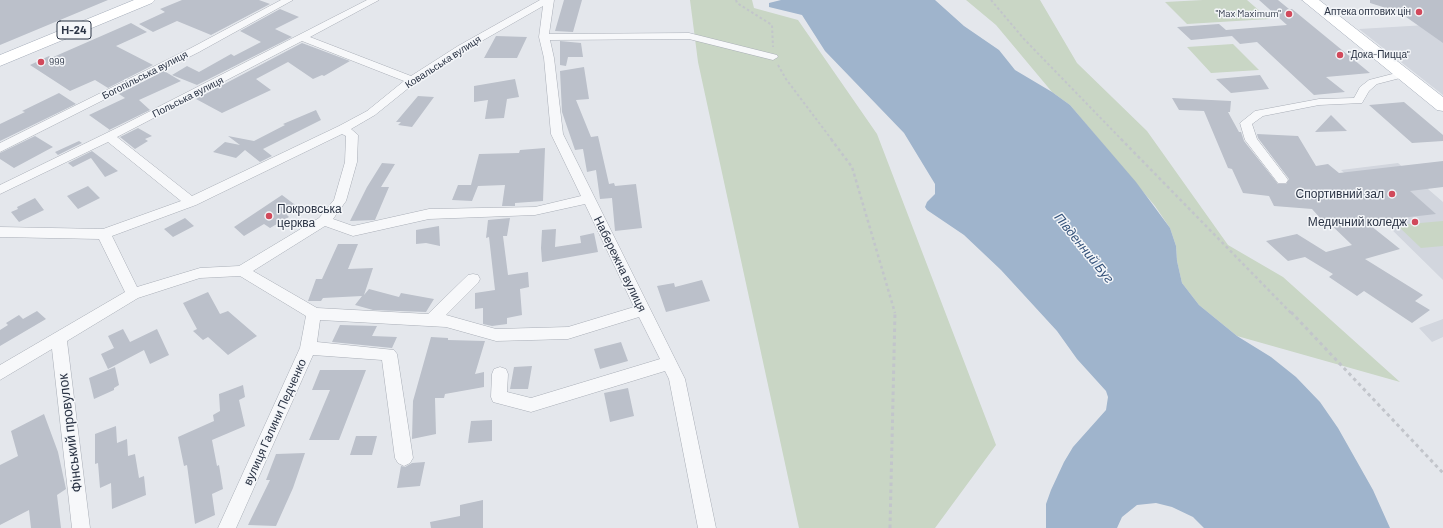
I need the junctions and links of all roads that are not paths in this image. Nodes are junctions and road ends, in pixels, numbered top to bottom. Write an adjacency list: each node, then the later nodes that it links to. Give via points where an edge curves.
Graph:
1 (147, 0): 9 (main road, Н-24)
2 (288, 0): 15 (street, Богопільська вулиця)
3 (374, 0): 7 (street, Польська вулиця)
4 (548, 0): 6 (street, Набережна вулиця); 11 (street, Ковальська вулиця, via 462,48)
5 (1310, 0): 10 (main road)
6 (544, 37): 8 (street, via 689,36); 18 (street, Набережна вулиця, via 549,58 557,134)
7 (303, 38): 11 (street); 14 (street, Польська вулиця)
8 (773, 57)
9 (0, 61)
10 (1404, 74): 12 (main road); 16 (street, via 1373,82 1364,89 1358,101 1319,102 1259,112 1246,123 1251,140)
11 (412, 80): 13 (street, Ковальська вулиця, via 371,113)
12 (1443, 106)
13 (343, 129): 19 (street, Ковальська вулиця); 20 (street, via 352,135 351,162 340,201)
14 (108, 137): 17 (street, Польська вулиця); 19 (street)
15 (0, 148)
16 (1282, 180)
17 (0, 190)
18 (589, 199): 20 (street, via 535,211 429,214 353,231); 26 (street, Набережна вулиця)
19 (191, 202): 22 (street, Ковальська вулиця)
20 (324, 221): 23 (street)
21 (0, 232): 22 (street)
22 (104, 234): 25 (street)
23 (242, 271): 25 (street, via 200,273); 27 (street)
24 (473, 279): 28 (street)
25 (133, 294): 29 (street)
26 (642, 310): 28 (street, via 568,333 496,335 446,321); 31 (street, Набережна вулиця)
27 (314, 314): 28 (street); 30 (street, вулиця Галини Педченко)
28 (432, 320)
29 (59, 339): 32 (street); 35 (street, Фінський провулок)
30 (308, 348): 34 (street, via 389,354); 36 (street, вулиця Галини Педченко)
31 (669, 363): 33 (street, via 531,405 499,397); 37 (street, Набережна вулиця, via 676,379)
32 (0, 373)
33 (500, 374)
34 (404, 458)
35 (81, 528)
36 (228, 528)
37 (707, 528)

